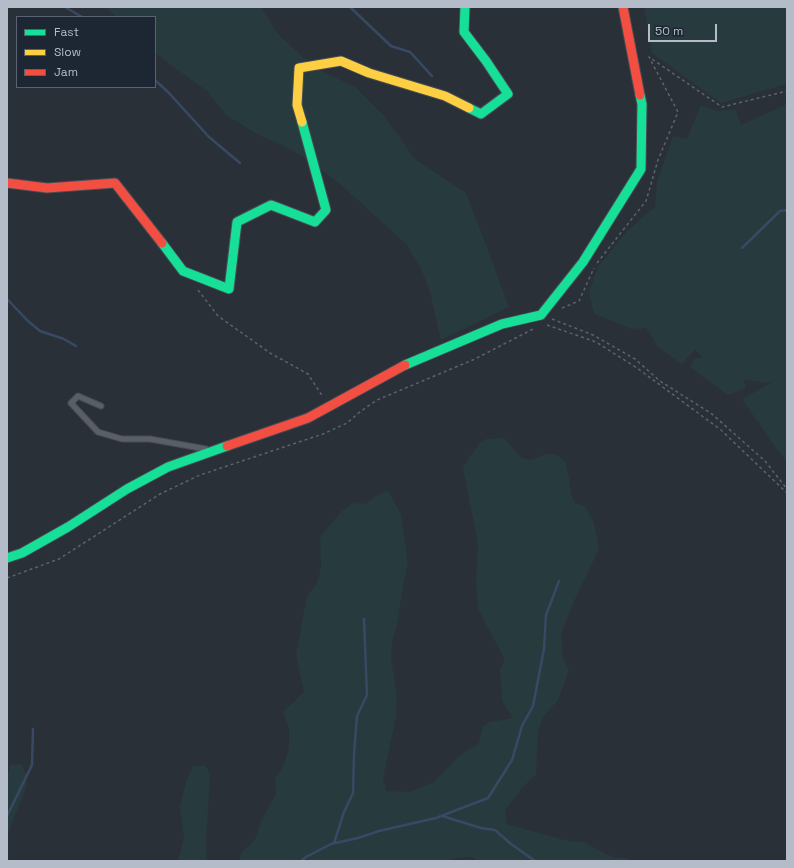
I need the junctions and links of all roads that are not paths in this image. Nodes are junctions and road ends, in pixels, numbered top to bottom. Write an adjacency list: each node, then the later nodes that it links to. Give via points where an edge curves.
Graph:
1 (465, 7): 3 (street, via 464,32 508,94 481,114 445,96 369,73 341,61 299,68 297,105 326,210 314,222 271,205 237,222 230,289 183,271 115,182 47,188)
2 (623, 7): 5 (street, via 642,104 642,169 583,262 542,320 502,324 403,366 308,418)
3 (7, 183)
4 (101, 406): 5 (lane, via 78,396 71,403 98,432 122,439 150,439)
5 (217, 451): 6 (street, via 168,467 127,489 42,542)
6 (7, 558)

